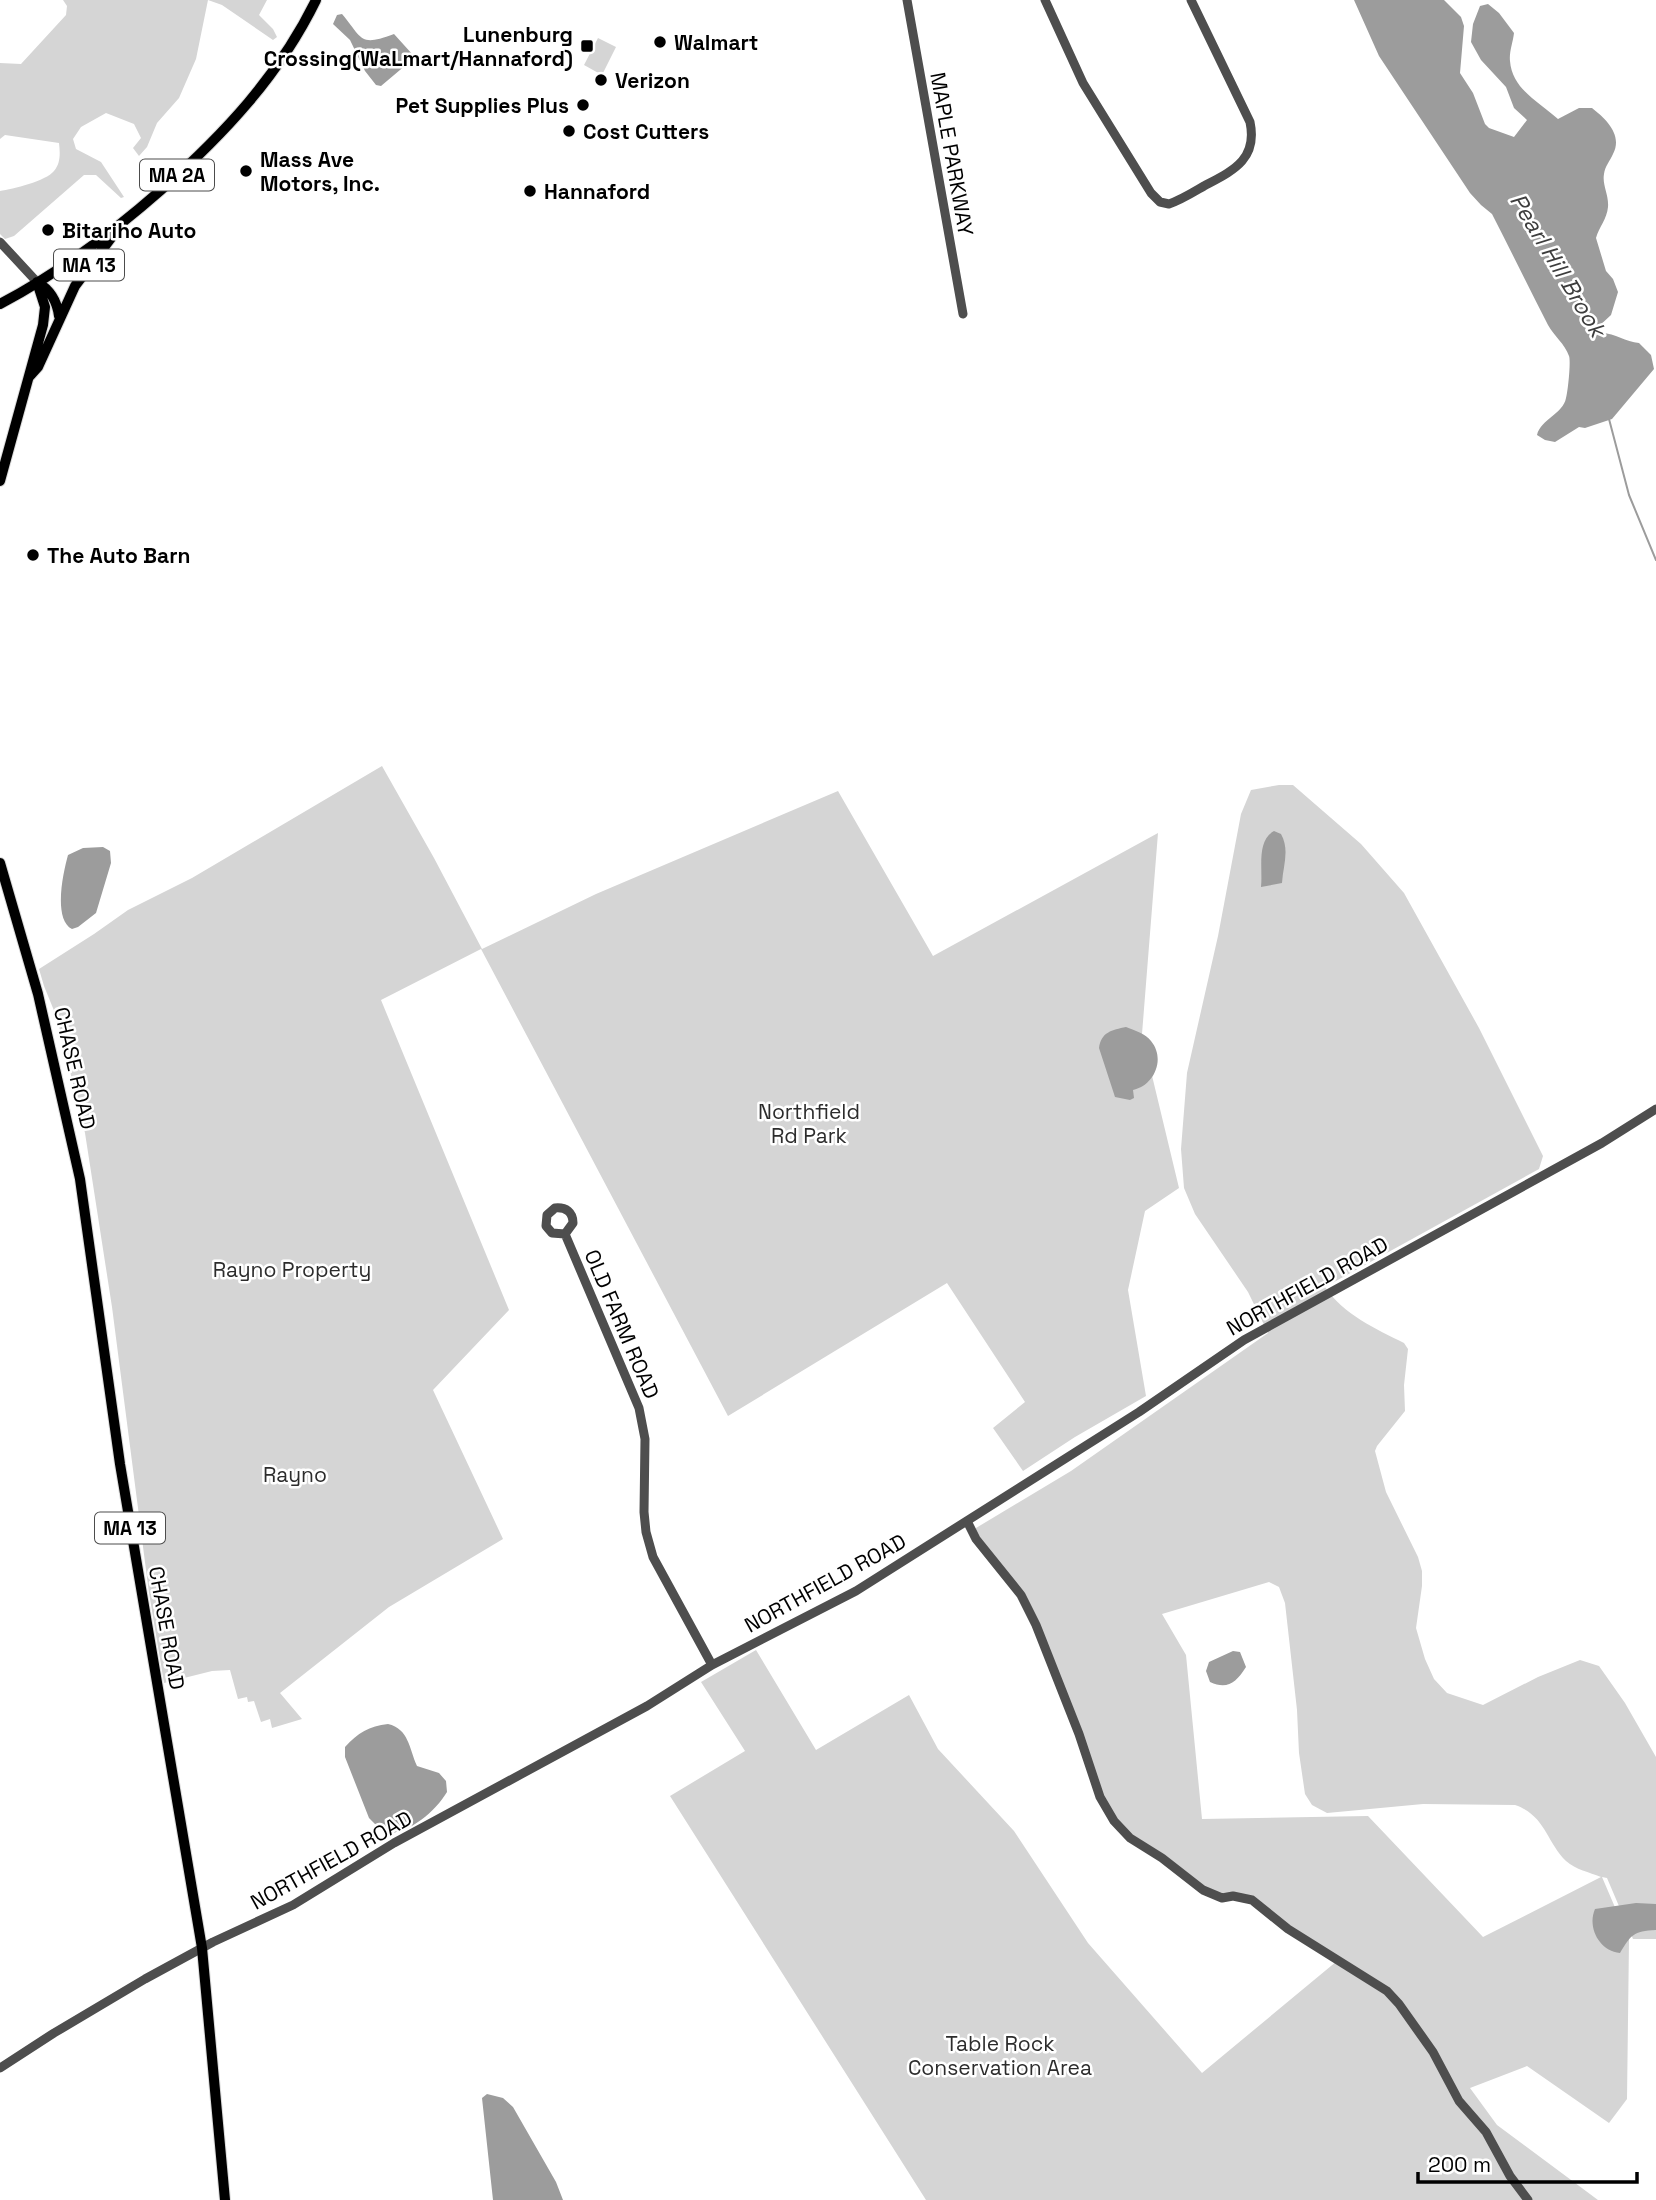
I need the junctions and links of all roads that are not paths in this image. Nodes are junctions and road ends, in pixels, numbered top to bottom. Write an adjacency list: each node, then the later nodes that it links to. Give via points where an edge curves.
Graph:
1 (316, 0): 5 (main road, MA 2A, via 293,43 239,116)
2 (907, 0): 9 (street, MAPLE PARKWAY)
3 (1045, 0): 4 (street, via 1083,83 1151,193 1165,203 1235,169 1252,141 1250,122)
4 (1191, 0)
5 (128, 219): 7 (main road, MA 2A); 10 (main road, MA 13, via 75,285)
6 (0, 242): 7 (street)
7 (37, 282): 8 (main road, MA 2A); 10 (main road, via 52,295); 11 (main road, MA 13, via 45,312)
8 (0, 304)
9 (963, 314)
10 (59, 317): 11 (main road, MA 13, via 38,367)
11 (27, 380): 12 (main road, MA 13)
12 (0, 481)
13 (0, 863): 18 (main road, CHASE ROAD / MA 13, via 38,993 80,1179 120,1464)
14 (1656, 1108): 16 (street, NORTHFIELD ROAD, via 1601,1143 1244,1340)
15 (565, 1234): 17 (street, OLD FARM ROAD, via 639,1408 645,1439 644,1512 653,1557)
16 (967, 1521): 17 (street, NORTHFIELD ROAD, via 856,1591); 21 (street, via 1021,1595 1100,1797 1114,1821 1130,1838 1203,1890 1213,1896 1252,1900 1288,1929 1387,1991)
17 (712, 1665): 18 (street, NORTHFIELD ROAD, via 315,1892)
18 (202, 1948): 19 (street, NORTHFIELD ROAD); 20 (main road, CHASE ROAD / MA 13)
19 (0, 2068)
20 (225, 2200)
21 (1528, 2200)

